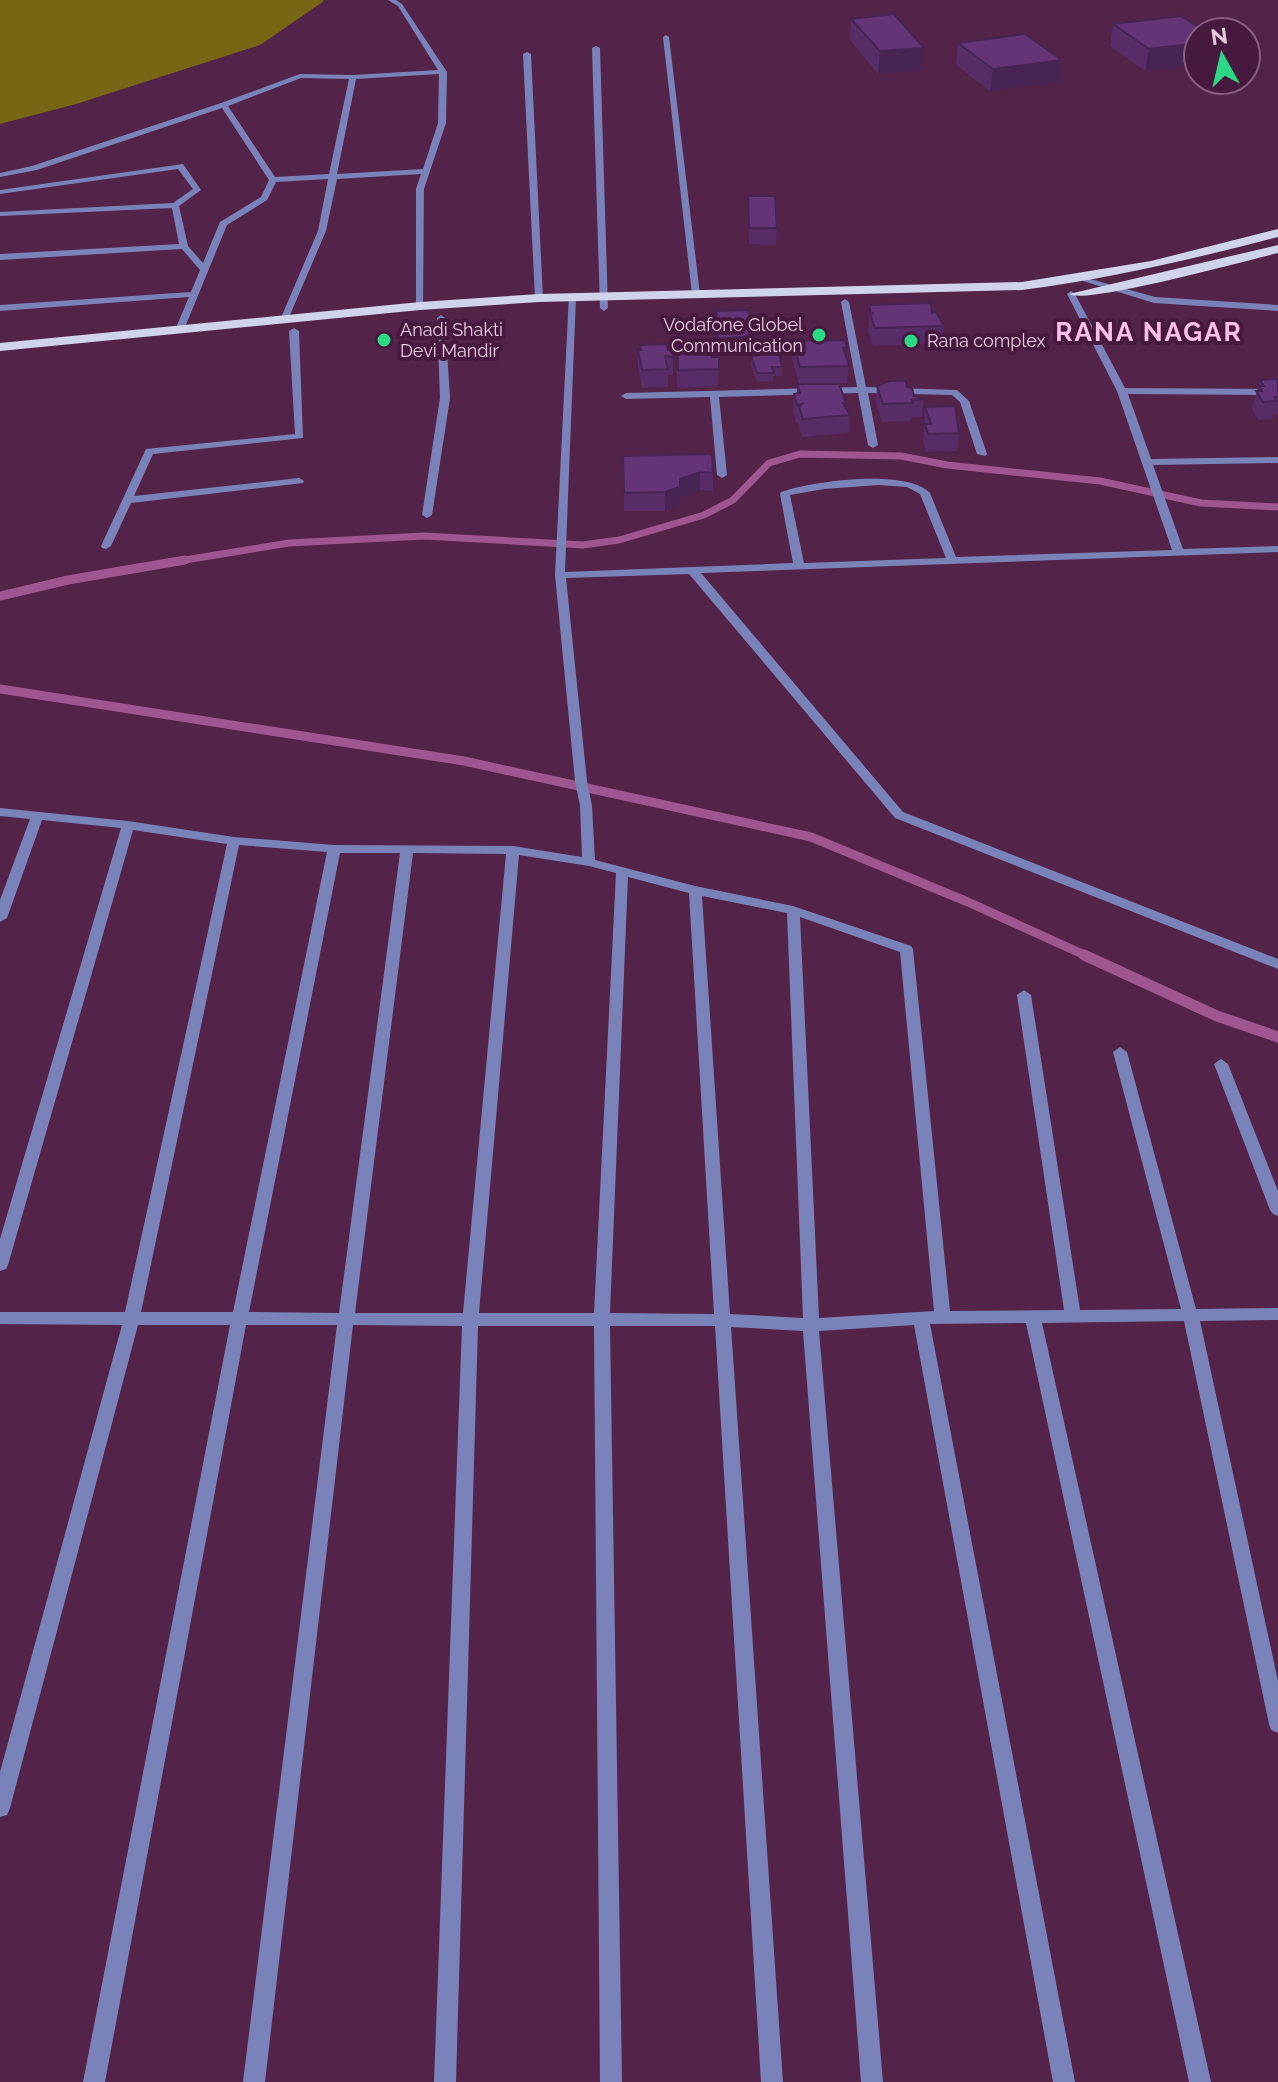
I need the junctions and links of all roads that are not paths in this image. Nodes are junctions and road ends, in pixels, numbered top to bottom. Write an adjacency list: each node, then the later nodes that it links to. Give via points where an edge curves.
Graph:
1 (391, 0): 5 (street, via 400,5)
2 (666, 37): 23 (street)
3 (596, 48): 26 (street)
4 (527, 54): 25 (street)
5 (443, 72): 6 (street); 8 (street, via 442,123)
6 (353, 77): 7 (street, via 300,76); 10 (street)
7 (224, 105): 9 (street); 11 (street)
8 (426, 171): 10 (street); 29 (street, via 420,189)
9 (0, 175)
10 (333, 176): 11 (street); 33 (street, via 322,231)
11 (273, 180): 19 (street, via 264,198 223,224)
12 (0, 192): 13 (street, via 180,166 197,190)
13 (175, 205): 14 (street); 16 (street)
14 (0, 214)
15 (1278, 233): 20 (main road)
16 (184, 246): 18 (street); 19 (street)
17 (1278, 249): 21 (main road)
18 (0, 257)
19 (203, 268): 22 (street)
20 (1086, 279): 21 (street); 23 (main road, via 1022,286)
21 (1112, 289): 24 (main road); 31 (street, via 1154,300)
22 (193, 294): 30 (street); 34 (street)
23 (696, 294): 26 (main road)
24 (1071, 294): 27 (main road); 39 (street)
25 (539, 298): 28 (main road); 29 (main road)
26 (603, 302): 27 (main road); 28 (main road)
27 (845, 302): 38 (street)
28 (572, 303): 32 (main road); 57 (street)
29 (420, 306): 33 (main road)
30 (0, 308)
31 (1278, 308)
32 (441, 318): 35 (main road); 50 (street, via 445,398)
33 (284, 320): 34 (main road)
34 (180, 330): 36 (main road)
35 (294, 331): 37 (main road); 49 (street, via 300,436 149,451)
36 (0, 347)
37 (0, 360)
38 (864, 390): 41 (street); 43 (street); 44 (street, via 954,392 964,401)
39 (1122, 391): 40 (street); 46 (street)
40 (1278, 392)
41 (714, 394): 42 (street); 47 (street)
42 (626, 396)
43 (873, 445)
44 (982, 454)
45 (1278, 460): 46 (street)
46 (1145, 462): 53 (street)
47 (722, 475)
48 (299, 481): 49 (street)
49 (127, 500): 51 (street)
50 (427, 515)
51 (106, 546)
52 (1278, 549): 53 (street)
53 (1179, 554): 54 (street)
54 (953, 562): 55 (street); 55 (street, via 925,493 900,482 803,488 785,494)
55 (799, 567): 56 (street)
56 (693, 571): 57 (street); 70 (street, via 899,815)
57 (560, 575): 65 (street)
58 (0, 812): 59 (street)
59 (38, 815): 60 (street); 69 (street)
60 (128, 825): 61 (street); 75 (street)
61 (234, 841): 62 (street); 82 (street)
62 (334, 849): 63 (street); 78 (street)
63 (407, 849): 64 (street); 85 (street)
64 (513, 850): 65 (street); 86 (street)
65 (589, 862): 66 (street)
66 (622, 873): 67 (street); 87 (street)
67 (695, 890): 68 (street); 88 (street)
68 (793, 910): 84 (street, via 906,949); 89 (street)
69 (0, 918)
70 (1278, 964)
71 (1024, 995): 80 (street)
72 (1120, 1052): 76 (street)
73 (1221, 1064): 74 (street)
74 (1278, 1210)
75 (0, 1265)
76 (1190, 1314): 77 (street); 80 (street); 90 (street)
77 (1278, 1314)
78 (240, 1317): 82 (street); 85 (street); 92 (street)
79 (1033, 1317): 80 (street); 84 (street); 99 (street)
80 (1073, 1317)
81 (0, 1318): 82 (street)
82 (132, 1318): 91 (street)
83 (921, 1318): 84 (street); 89 (street); 98 (street)
84 (943, 1318)
85 (346, 1319): 86 (street); 93 (street)
86 (470, 1320): 87 (street); 94 (street)
87 (602, 1320): 88 (street); 95 (street)
88 (722, 1320): 89 (street); 96 (street)
89 (811, 1325): 97 (street)
90 (1278, 1724)
91 (0, 1808)
92 (94, 2082)
93 (254, 2082)
94 (445, 2082)
95 (611, 2082)
96 (772, 2082)
97 (872, 2082)
98 (1064, 2082)
99 (1200, 2082)

